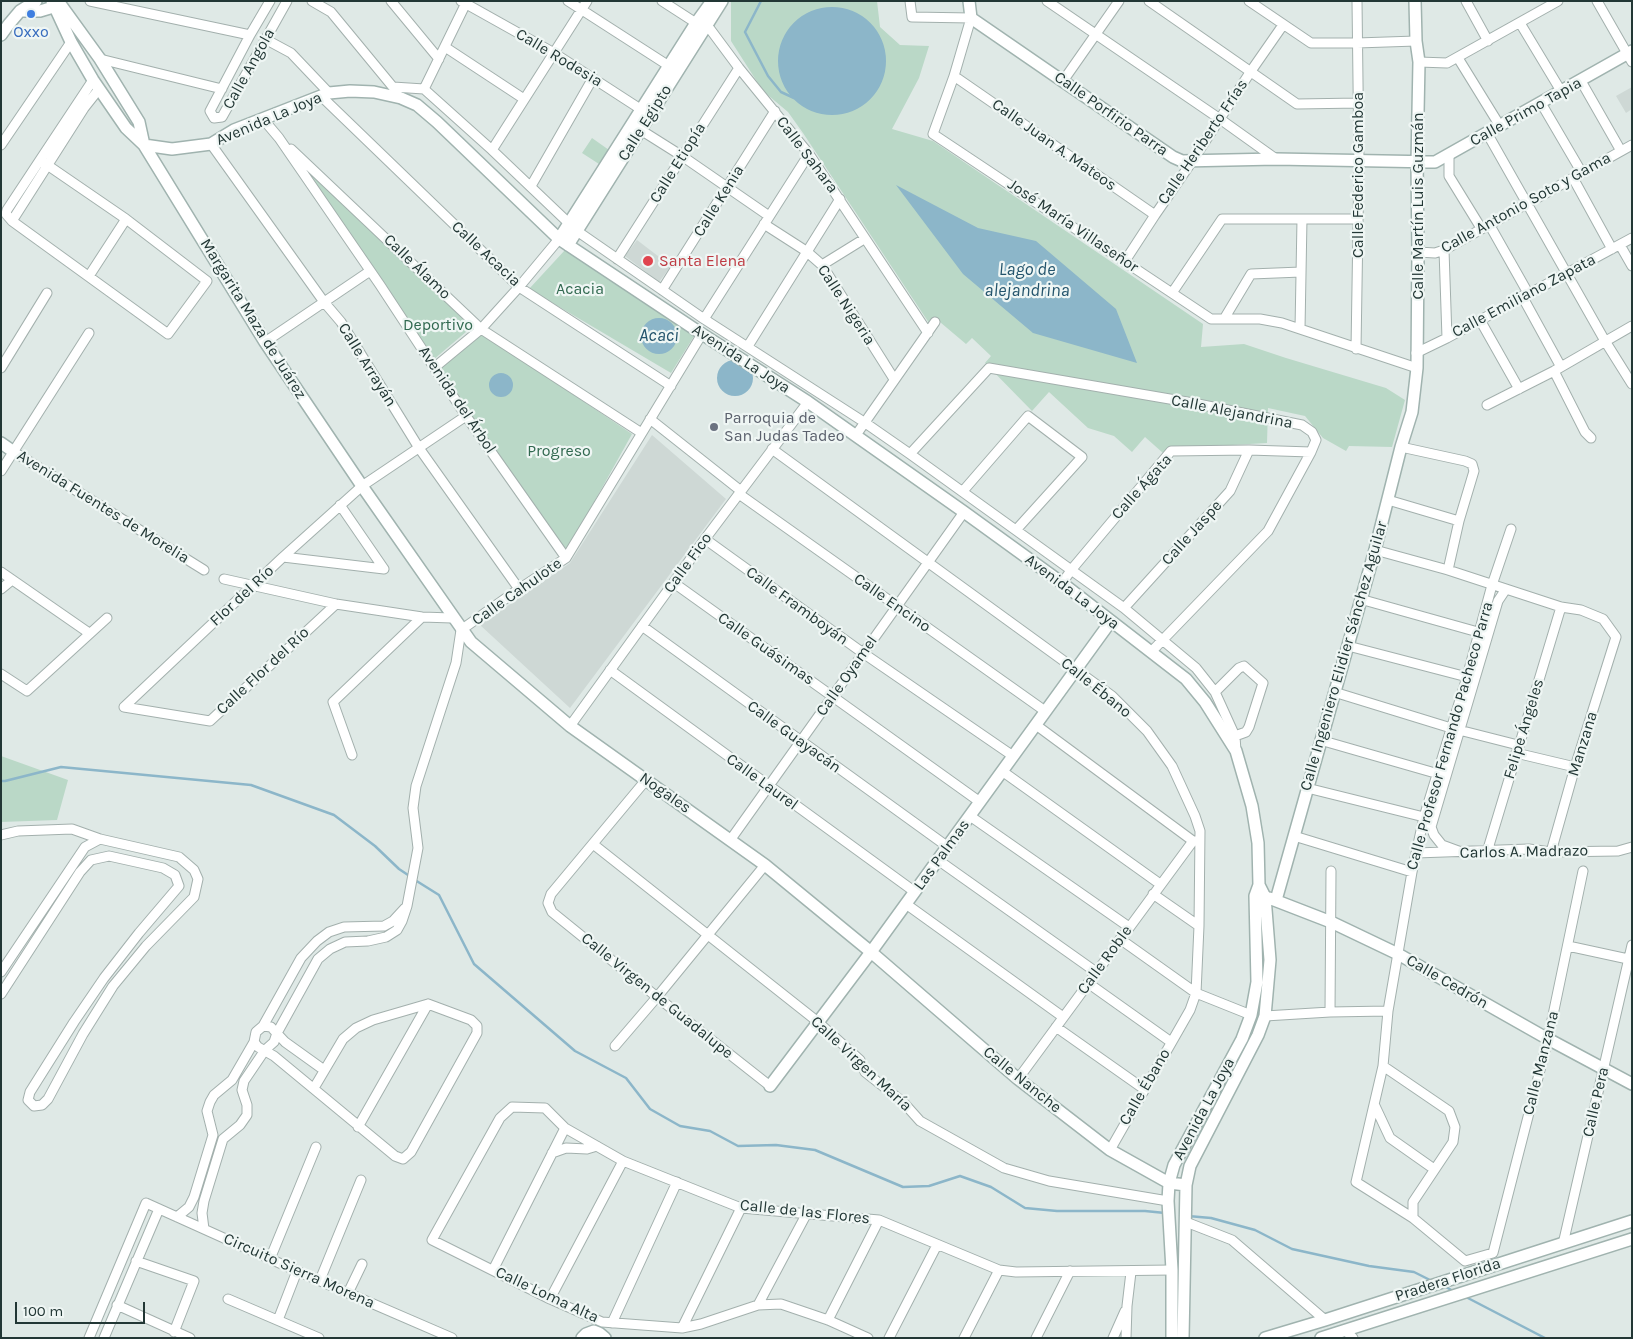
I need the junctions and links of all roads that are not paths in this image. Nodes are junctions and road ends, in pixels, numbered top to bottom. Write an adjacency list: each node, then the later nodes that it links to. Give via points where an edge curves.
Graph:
1 (36, 1): 26 (street)
2 (90, 1): 33 (street)
3 (270, 1): 33 (street, Calle Angola)
4 (287, 1): 34 (street, Calle Angola)
5 (312, 1): 54 (street, via 331,12)
6 (391, 1): 44 (street)
7 (568, 1): 25 (street)
8 (587, 1): 25 (street)
9 (662, 1): 29 (street, Calle Sahara)
10 (712, 1): 29 (street, Calle Egipto)
11 (722, 1): 29 (street, Calle Egipto)
12 (910, 1): 27 (street, via 912,17)
13 (969, 1): 27 (street)
14 (1048, 1): 31 (street)
15 (1119, 1): 31 (street)
16 (1148, 1): 48 (street)
17 (1249, 1): 30 (street)
18 (1357, 1): 38 (street, Calle Federico Gamboa)
19 (1415, 1): 35 (street, Calle Martín Luis Guzmán)
20 (1466, 1): 36 (street)
21 (1558, 1): 28 (street)
22 (1597, 1): 41 (street)
23 (465, 2): 39 (street); 40 (street, Calle Rodesia)
24 (59, 3): 26 (street, via 40,11); 37 (street); 43 (street, Margarita Maza de Juárez)
25 (581, 10): 40 (street); 46 (street)
26 (20, 11): 32 (street)
27 (971, 18): 49 (street); 52 (street, Calle Porfirio Parra)
28 (1520, 22): 36 (street); 57 (street)
29 (701, 25): 46 (street, Calle Egipto); 47 (street, Calle Sahara, via 710,29); 64 (street, Calle Egipto)
30 (1283, 25): 38 (street, via 1311,43); 48 (street, Calle Heriberto Frías)
31 (1096, 34): 52 (street); 66 (street)
32 (1, 35)
33 (250, 35): 55 (street, Calle Angola)
34 (265, 39): 55 (street, Calle Angola, via 222,117 214,118 210,112); 58 (street, Calle Acacia, via 291,53)
35 (1416, 41): 38 (street); 45 (street, Calle Martín Luis Guzmán)
36 (1488, 41): 42 (street)
37 (71, 42): 53 (street); 72 (street)
38 (1357, 43): 61 (street, Calle Federico Gamboa)
39 (445, 47): 44 (street); 60 (street)
40 (554, 53): 50 (street, Calle Rodesia); 60 (street)
41 (1630, 55): 51 (street, Calle Primo Tapia)
42 (1458, 58): 45 (street, via 1447,63); 67 (street)
43 (100, 59): 55 (street); 73 (street, Margarita Maza de Juárez, via 139,122)
44 (439, 59): 56 (street)
45 (1419, 62): 84 (street, Calle Martín Luis Guzmán)
46 (669, 66): 64 (street, Calle Egipto)
47 (739, 68): 63 (street, Calle Sahara); 79 (street, Calle Etiopía)
48 (1250, 71): 61 (street, via 1297,104); 66 (street, Calle Heriberto Frías)
49 (954, 76): 92 (street, Calle Juan A. Mateos); 109 (street, José María Villaseñor, via 933,134)
50 (593, 78): 64 (street, Calle Rodesia); 88 (street)
51 (1581, 80): 57 (street, Calle Primo Tapia); 76 (street)
52 (1063, 81): 82 (street, Calle Porfirio Parra, via 1173,157)
53 (96, 84): 73 (street, via 126,128); 81 (street); 85 (street)
54 (393, 87): 56 (street); 59 (street)
55 (222, 89)
56 (424, 89): 75 (street, Avenida La Joya)
57 (1561, 91): 62 (street, Calle Primo Tapia)
58 (325, 95): 59 (street, Avenida La Joya, via 350,91); 65 (street, Avenida La Joya); 116 (street, Calle Acacia)
59 (401, 98): 103 (street, Avenida La Joya, via 417,105 437,122)
60 (524, 99): 75 (street)
61 (1359, 103): 83 (street, Calle Federico Gamboa)
62 (1541, 103): 67 (street, Calle Primo Tapia); 86 (street)
63 (775, 111): 77 (street, Calle Sahara); 89 (street, Calle Kenia)
64 (646, 113): 68 (street, Calle Egipto)
65 (263, 119): 70 (street, Avenida del Árbol); 71 (street, Avenida La Joya, via 234,130)
66 (1220, 119): 80 (street); 82 (street, Calle Heriberto Frías)
67 (1500, 126): 69 (street, Calle Primo Tapia)
68 (636, 127): 79 (street); 100 (street, Calle Egipto)
69 (1487, 133): 78 (street, Calle Primo Tapia); 91 (street)
70 (279, 138): 112 (street, Avenida del Árbol); 127 (street, Calle Álamo)
71 (211, 144): 73 (street, Avenida La Joya, via 172,149); 121 (street, Calle Arrayán)
72 (1, 145)
73 (144, 145): 134 (street, Margarita Maza de Juárez)
74 (1632, 145): 76 (street, Calle Antonio Soto y Gama)
75 (492, 150): 88 (street, Avenida La Joya)
76 (1622, 151): 86 (street, Calle Antonio Soto y Gama)
77 (809, 154): 90 (street, Calle Sahara); 93 (street)
78 (1449, 155): 84 (street, Calle Primo Tapia, via 1435,162); 99 (street, via 1449,176)
79 (682, 156): 89 (street); 108 (street, Calle Etiopía)
80 (1276, 159): 82 (street, Calle Porfirio Parra); 83 (street, Calle Porfirio Parra)
81 (40, 160): 85 (street); 97 (street, via 7,210 6,214)
82 (1193, 160): 92 (street, Calle Heriberto Frías)
83 (1359, 162): 84 (street, Calle Porfirio Parra); 95 (street, Calle Federico Gamboa)
84 (1417, 163): 107 (street, Calle Martín Luis Guzmán)
85 (49, 165): 94 (street); 97 (street)
86 (1582, 173): 87 (street, Calle Antonio Soto y Gama)
87 (1573, 178): 91 (street, Calle Antonio Soto y Gama); 104 (street)
88 (530, 186): 100 (street, Avenida La Joya)
89 (727, 187): 93 (street); 117 (street, Calle Kenia)
90 (840, 199): 102 (street, Calle Sahara); 106 (street)
91 (1528, 203): 99 (street, Calle Antonio Soto y Gama); 114 (street)
92 (1154, 215): 109 (street, Calle Heriberto Frías)
93 (769, 216): 98 (street)
94 (126, 218): 115 (street); 115 (street, via 207,281 168,334)
95 (1358, 218): 96 (street); 136 (street, Calle Federico Gamboa)
96 (1302, 219): 113 (street); 119 (street, via 1222,219)
97 (12, 221): 115 (street)
98 (764, 224): 106 (street, Calle Nigeria); 122 (street)
99 (1485, 226): 105 (street, Calle Antonio Soto y Gama); 120 (street)
100 (573, 228): 103 (street, Calle Egipto); 108 (street, Avenida La Joya)
101 (1632, 238): 104 (street, Calle Emiliano Zapata)
102 (864, 239): 110 (street); 130 (street, Calle Sahara)
103 (563, 242): 116 (street); 131 (street, Avenida La Joya)
104 (1616, 247): 111 (street); 114 (street, Calle Emiliano Zapata)
105 (1444, 250): 107 (street, Calle Antonio Soto y Gama); 132 (street)
106 (806, 251): 110 (street, Calle Nigeria); 135 (street)
107 (1418, 252): 137 (street, Calle Martín Luis Guzmán)
108 (617, 259): 117 (street, Avenida La Joya)
109 (1126, 261): 119 (street, José María Villaseñor)
110 (822, 265): 142 (street, Calle Nigeria)
111 (1632, 266)
112 (370, 271): 121 (street); 138 (street, Avenida del Árbol)
113 (1301, 272): 123 (street, via 1251,274); 128 (street)
114 (1568, 272): 120 (street, Calle Emiliano Zapata); 133 (street)
115 (89, 276)
116 (519, 287): 127 (street); 144 (street, Calle Acacia)
117 (662, 290): 122 (street, Avenida La Joya)
118 (47, 293): 139 (street)
119 (1172, 293): 123 (street, José María Villaseñor, via 1211,319)
120 (1525, 295): 124 (street, Calle Emiliano Zapata); 141 (street)
121 (324, 302): 134 (street); 157 (street, Calle Arrayán, via 341,322)
122 (704, 319): 135 (street, Avenida La Joya)
123 (1224, 319): 128 (street, via 1260,319)
124 (1480, 320): 132 (street, Calle Emiliano Zapata); 145 (street)
125 (935, 322): 130 (street)
126 (1632, 326): 133 (street)
127 (481, 329): 138 (street); 152 (street, Calle Álamo)
128 (1300, 329): 136 (street)
129 (89, 333): 160 (street)
130 (928, 333): 142 (street)
131 (702, 334): 144 (street, Calle Cahulote); 146 (street, Avenida La Joya)
132 (1447, 338): 137 (street, Calle Emiliano Zapata)
133 (1605, 341): 141 (street); 143 (street)
134 (265, 342): 164 (street, Margarita Maza de Juárez)
135 (748, 346): 151 (street, Avenida La Joya)
136 (1356, 349): 140 (street)
137 (1416, 353): 140 (street, Calle Martín Luis Guzmán)
138 (435, 367): 149 (street, Avenida del Árbol)
139 (1, 368)
140 (1417, 368): 148 (street, Calle Martín Luis Guzmán)
141 (1557, 369): 145 (street); 154 (street, via 1585,432)
142 (894, 379): 151 (street)
143 (1632, 384)
144 (671, 386): 150 (street, Calle Cahulote)
145 (1519, 389): 147 (street)
146 (808, 402): 153 (street, Avenida La Joya); 158 (street, Calle Fico)
147 (1487, 405)
148 (1412, 412): 156 (street, Calle Ingeniero Elidier Sánchez Aguilar)
149 (466, 416): 157 (street, Flor del Río); 176 (street, Avenida del Árbol)
150 (650, 419): 152 (street, Calle Cahulote); 165 (street, Calle Encino)
151 (864, 422): 153 (street); 162 (street, Avenida La Joya)
152 (640, 432): 176 (street, Calle Cahulote)
153 (856, 435): 169 (street, Avenida La Joya)
154 (1591, 438)
155 (1, 444): 160 (street, Avenida Fuentes de Morelia)
156 (1401, 447): 167 (street, Calle Ingeniero Elidier Sánchez Aguilar); 170 (street, via 1472,464 1474,471)
157 (419, 448): 164 (street, Flor del Río); 189 (street, Calle Arrayán)
158 (772, 449): 165 (street, Calle Fico); 177 (street, Calle Ébano)
159 (1249, 450): 161 (street, Calle Ágata); 178 (street, Calle Ágata, via 1171,451); 195 (street, Calle Jaspe, via 1230,491)
160 (14, 452): 163 (street); 179 (street, Avenida Fuentes de Morelia)
161 (1311, 452): 162 (street, Calle Alejandrina, via 1316,440 1312,432 1302,425 989,368); 204 (street, via 1268,531)
162 (910, 454): 166 (street, Avenida La Joya)
163 (1, 471)
164 (362, 486): 168 (street, Flor del Río); 198 (street, Margarita Maza de Juárez)
165 (740, 492): 173 (street, Calle Fico); 193 (street, Calle Encino)
166 (963, 492): 172 (street, Avenida La Joya); 172 (street, via 1028,416 1082,457)
167 (1388, 500): 170 (street); 174 (street, Calle Ingeniero Elidier Sánchez Aguilar)
168 (340, 506): 175 (street, Flor del Río); 175 (street, via 384,570)
169 (964, 512): 177 (street, Calle Oyamel); 185 (street, Avenida La Joya)
170 (1459, 521): 180 (street)
171 (1511, 529): 186 (street, Calle Profesor Fernando Pacheco Parra)
172 (1016, 530): 178 (street, Avenida La Joya)
173 (705, 539): 184 (street, Calle Fico); 207 (street, Calle Framboyán)
174 (1375, 550): 180 (street); 191 (street, Calle Ingeniero Elidier Sánchez Aguilar)
175 (283, 557): 187 (street, Flor del Río)
176 (566, 558): 189 (street, Calle Cahulote)
177 (928, 563): 193 (street, Calle Oyamel); 208 (street, Calle Ébano)
178 (1072, 569): 185 (street, Calle Ágata); 195 (street, Avenida La Joya)
179 (204, 570)
180 (1448, 570): 186 (street)
181 (1, 572): 183 (street)
182 (224, 579): 187 (street)
183 (12, 580): 188 (street); 202 (street)
184 (674, 583): 200 (street, Calle Fico); 214 (street, Calle Guásimas)
185 (1062, 583): 199 (street, Avenida La Joya)
186 (1492, 585): 190 (street); 203 (street, Calle Profesor Fernando Pacheco Parra)
187 (253, 586): 192 (street); 215 (street, Flor del Río)
188 (1, 589)
189 (518, 589): 201 (street, Calle Cahulote)
190 (1506, 590): 194 (street); 203 (street)
191 (1360, 599): 203 (street); 205 (street, Calle Ingeniero Elidier Sánchez Aguilar)
192 (336, 604): 197 (street); 215 (street, Calle Flor del Río, via 210,721)
193 (896, 607): 207 (street, Calle Oyamel); 216 (street, Calle Encino)
194 (1561, 607): 223 (street, Felipe Ángeles); 227 (street, Manzana, via 1581,610 1603,619 1616,637)
195 (1124, 608): 204 (street, Avenida La Joya)
196 (107, 618): 202 (street)
197 (422, 618): 198 (street); 225 (street, via 333,702)
198 (452, 618): 201 (street, Margarita Maza de Juárez)
199 (1111, 621): 206 (street, Avenida La Joya); 208 (street, Las Palmas)
200 (642, 626): 209 (street, Calle Fico); 222 (street, Calle Guayacán)
201 (461, 630): 218 (street, Nogales, via 483,654); 265 (street, Calle Cahulote, via 456,663 416,786 413,808 418,848)
202 (89, 633): 210 (street, via 27,691)
203 (1484, 633): 211 (street, Calle Profesor Fernando Pacheco Parra)
204 (1163, 640): 206 (street); 212 (street, Avenida La Joya, via 1196,668)
205 (1348, 646): 211 (street); 213 (street, Calle Ingeniero Elidier Sánchez Aguilar)
206 (1151, 652): 224 (street, Avenida La Joya, via 1186,680 1205,702)
207 (863, 653): 214 (street, Calle Oyamel); 226 (street, Calle Framboyán)
208 (1076, 669): 216 (street, Las Palmas); 241 (street, Calle Ébano, via 1112,696 1147,732 1172,766 1200,831)
209 (610, 670): 218 (street, Calle Fico); 231 (street, Calle Laurel)
210 (1, 674)
211 (1471, 678): 219 (street, Calle Profesor Fernando Pacheco Parra)
212 (1215, 692): 220 (street, Avenida La Joya); 220 (street, via 1244,666 1262,683 1249,727 1246,732)
213 (1334, 692): 219 (street); 221 (street, Calle Ingeniero Elidier Sánchez Aguilar)
214 (833, 696): 222 (street, Calle Oyamel); 233 (street, Calle Guásimas)
215 (124, 707)
216 (1045, 711): 217 (street, Las Palmas)
217 (1036, 725): 226 (street, Las Palmas); 241 (street)
218 (570, 726): 230 (street, Nogales)
219 (1455, 729): 223 (street); 229 (street, Calle Profesor Fernando Pacheco Parra)
220 (1235, 736): 224 (street, Avenida La Joya)
221 (1320, 740): 229 (street); 232 (street, Calle Ingeniero Elidier Sánchez Aguilar)
222 (800, 742): 231 (street, Calle Oyamel); 244 (street, Calle Guayacán)
223 (1517, 749): 227 (street); 247 (street, Felipe Ángeles)
224 (1236, 751): 264 (street, Avenida La Joya, via 1252,806)
225 (352, 755)
226 (1013, 756): 228 (street, Las Palmas)
227 (1575, 767): 248 (street, Manzana)
228 (1002, 771): 233 (street, Las Palmas); 260 (street)
229 (1441, 775): 235 (street, Calle Profesor Fernando Pacheco Parra)
230 (646, 780): 240 (street, Nogales); 242 (street)
231 (768, 786): 240 (street, Calle Oyamel); 262 (street, Calle Laurel)
232 (1307, 788): 235 (street); 238 (street, Calle Ingeniero Elidier Sánchez Aguilar)
233 (980, 802): 234 (street, Las Palmas)
234 (970, 816): 244 (street, Las Palmas); 269 (street)
235 (1428, 818): 246 (street, via 1442,845); 249 (street, Calle Profesor Fernando Pacheco Parra)
236 (72, 829): 237 (street, via 18,831); 239 (street); 243 (street)
237 (1, 835)
238 (1294, 836): 257 (street); 264 (street, Calle Ingeniero Elidier Sánchez Aguilar)
239 (100, 839): 243 (street); 250 (street, via 104,850); 254 (street, via 165,852)
240 (731, 839): 253 (street, Nogales)
241 (1196, 841): 260 (street, Calle Roble); 268 (street, Calle Ébano)
242 (593, 844): 270 (street, Calle Virgen María); 282 (street, Calle Virgen de Guadalupe, via 551,894 548,903 552,912)
243 (85, 847): 251 (street); 277 (street)
244 (948, 847): 252 (street, Las Palmas)
245 (1632, 847): 248 (street, Carlos A. Madrazo)
246 (1461, 852): 247 (street, Carlos A. Madrazo); 249 (street, Carlos A. Madrazo)
247 (1487, 852): 248 (street, Carlos A. Madrazo)
248 (1551, 852)
249 (1416, 853): 257 (street, Calle Profesor Fernando Pacheco Parra)
250 (102, 856): 251 (street); 258 (street, via 163,868)
251 (91, 860): 280 (street)
252 (938, 860): 262 (street, Las Palmas); 278 (street)
253 (765, 865): 270 (street); 274 (street, Nogales)
254 (190, 867): 258 (street); 259 (street, via 197,874)
255 (1331, 871): 267 (street)
256 (1583, 871): 273 (street, Calle Manzana)
257 (1412, 872): 275 (street, Calle Profesor Fernando Pacheco Parra)
258 (175, 875): 261 (street)
259 (198, 884): 261 (street); 261 (street, via 194,897 146,946 113,986 48,1099 42,1106 34,1106 28,1100 30,1092 79,1015)
260 (1160, 884): 263 (street, Calle Roble)
261 (179, 886)
262 (915, 892): 266 (street, Las Palmas)
263 (1153, 894): 268 (street); 269 (street, Calle Roble)
264 (1264, 894): 267 (street, Calle Cedrón); 286 (street, Avenida La Joya, via 1257,982); 287 (street, Avenida La Joya, via 1270,960)
265 (408, 902): 290 (street, via 393,921 384,926 344,927 317,941 302,958); 292 (street, Calle Cahulote, via 397,930 386,937 345,942 318,959)
266 (906, 904): 274 (street, Las Palmas); 288 (street)
267 (1331, 922): 275 (street, Calle Cedrón); 285 (street)
268 (1199, 926): 281 (street, Calle Ébano)
269 (1129, 927): 271 (street, Calle Roble)
270 (707, 935): 282 (street); 289 (street, Calle Virgen María)
271 (1120, 939): 278 (street, Calle Roble); 281 (street)
272 (1632, 945): 276 (street, Calle Pera)
273 (1568, 946): 276 (street); 293 (street, Calle Manzana)
274 (871, 952): 289 (street, Las Palmas); 303 (street, Calle Nanche)
275 (1398, 954): 284 (street, Calle Profesor Fernando Pacheco Parra); 293 (street, Calle Cedrón)
276 (1628, 959): 302 (street, Calle Pera)
277 (1, 972)
278 (1096, 972): 279 (street, Calle Roble)
279 (1088, 984): 288 (street, Calle Roble); 295 (street)
280 (1, 994)
281 (1196, 994): 286 (street); 295 (street, Calle Ébano)
282 (657, 997): 296 (street); 305 (street, Calle Virgen de Guadalupe)
283 (428, 1004): 301 (street, via 356,1028 343,1039); 309 (street); 309 (street, via 472,1020 477,1026 477,1033 411,1152 403,1159 395,1156)
284 (1388, 1011): 285 (street); 299 (street, Calle Profesor Fernando Pacheco Parra)
285 (1330, 1012): 287 (street)
286 (1251, 1014): 319 (street, Avenida La Joya, via 1242,1039 1174,1165)
287 (1265, 1016): 320 (street, Avenida La Joya, via 1190,1166)
288 (1063, 1017): 291 (street, Calle Roble)
289 (818, 1022): 305 (street, Las Palmas); 323 (street, Calle Virgen María, via 860,1060 865,1072 904,1102 920,1120 1004,1168 1049,1182)
290 (263, 1026): 292 (street); 294 (street, via 256,1032)
291 (1056, 1027): 303 (street, Calle Roble); 307 (street)
292 (277, 1033): 297 (street, via 274,1042); 298 (street)
293 (1548, 1040): 302 (street, Calle Cedrón); 327 (street, Calle Manzana, via 1493,1253 1465,1261)
294 (254, 1042): 297 (street); 325 (street, via 232,1080 210,1102 207,1111 213,1135 194,1197 189,1207)
295 (1171, 1042): 307 (street, Calle Ébano)
296 (615, 1046)
297 (265, 1050): 300 (street); 330 (street, via 244,1081 242,1090 247,1115 240,1126 223,1139 202,1213)
298 (299, 1053): 300 (street); 301 (street)
299 (1383, 1066): 308 (street, Calle Profesor Fernando Pacheco Parra); 316 (street, via 1449,1111 1455,1127 1453,1142)
300 (287, 1067): 306 (street)
301 (324, 1070): 306 (street)
302 (1604, 1070): 304 (street, Calle Cedrón); 333 (street, Calle Pera)
303 (1018, 1079): 313 (street, Calle Nanche)
304 (1632, 1084)
305 (770, 1086)
306 (314, 1088): 309 (street)
307 (1144, 1089): 313 (street, Calle Ébano)
308 (1375, 1106): 316 (street, via 1390,1138); 327 (street, Calle Profesor Fernando Pacheco Parra, via 1356,1182)
309 (358, 1127)
310 (565, 1128): 311 (street, Calle de las Flores); 314 (street); 332 (street, Calle de las Flores, via 545,1108 512,1107 500,1118)
311 (597, 1146): 314 (street, via 566,1148); 315 (street, Calle de las Flores)
312 (316, 1147): 335 (street)
313 (1110, 1150): 319 (street, Calle Nanche)
314 (552, 1154): 338 (street)
315 (623, 1161): 318 (street, Calle de las Flores); 347 (street)
316 (1434, 1169): 327 (street, via 1413,1202)
317 (361, 1180): 344 (street)
318 (676, 1182): 322 (street, Calle de las Flores); 354 (street)
319 (1169, 1183): 320 (street, Calle Nanche); 323 (street, Avenida La Joya)
320 (1186, 1185): 326 (street, Avenida La Joya)
321 (158, 1208): 325 (street, Circuito Sierra Morena); 336 (street); 359 (street, via 146,1203)
322 (741, 1208): 324 (street, Calle de las Flores); 355 (street)
323 (1169, 1209): 340 (street, Avenida La Joya)
324 (807, 1213): 329 (street, Calle de las Flores); 349 (street)
325 (177, 1217): 330 (street, Circuito Sierra Morena)
326 (1186, 1217): 353 (street, via 1232,1240); 373 (street, Avenida La Joya)
327 (1413, 1218)
328 (1631, 1219): 333 (street, Pradera Florida)
329 (879, 1220): 334 (street, Calle de las Flores); 352 (street)
330 (204, 1229): 335 (street, Circuito Sierra Morena)
331 (1632, 1239): 357 (street, Pradera Florida, via 1452,1296)
332 (432, 1240): 338 (street, Calle Loma Alta)
333 (1563, 1244): 353 (street, Pradera Florida)
334 (937, 1245): 339 (street, Calle de las Flores); 367 (street)
335 (270, 1259): 341 (street, Circuito Sierra Morena)
336 (136, 1261): 348 (street); 356 (street, via 194,1281)
337 (362, 1264): 345 (street)
338 (493, 1270): 347 (street, Calle Loma Alta)
339 (999, 1270): 342 (street, Calle de las Flores); 368 (street)
340 (1172, 1270): 343 (street, Calle de las Flores); 372 (street, Avenida La Joya)
341 (297, 1271): 344 (street, Circuito Sierra Morena); 351 (street)
342 (1070, 1271): 343 (street, Calle de las Flores); 369 (street)
343 (1131, 1272): 350 (street)
344 (320, 1280): 345 (street, Circuito Sierra Morena)
345 (348, 1293): 358 (street, Circuito Sierra Morena)
346 (228, 1299): 351 (street)
347 (550, 1300): 354 (street, Calle Loma Alta, via 602,1322)
348 (117, 1305): 356 (street); 360 (street)
349 (758, 1305): 352 (street, Calle Loma Alta, via 781,1304); 355 (street, Calle Loma Alta)
350 (1127, 1306): 370 (street); 371 (street)
351 (278, 1320): 362 (street)
352 (828, 1320): 366 (street, Calle Loma Alta)
353 (1325, 1320): 374 (street, Pradera Florida)
354 (612, 1323): 355 (street, Calle Loma Alta)
355 (682, 1328)
356 (174, 1332): 361 (street)
357 (1349, 1334): 375 (street, Pradera Florida)
358 (438, 1335): 363 (street, Circuito Sierra Morena)
359 (89, 1338)
360 (104, 1338)
361 (190, 1338)
362 (319, 1338)
363 (452, 1338)
364 (582, 1338): 365 (street, via 599,1332)
365 (605, 1338)
366 (868, 1338)
367 (889, 1338)
368 (964, 1338)
369 (1036, 1338)
370 (1113, 1338)
371 (1126, 1338)
372 (1172, 1338)
373 (1184, 1338)
374 (1265, 1338)
375 (1321, 1338)

